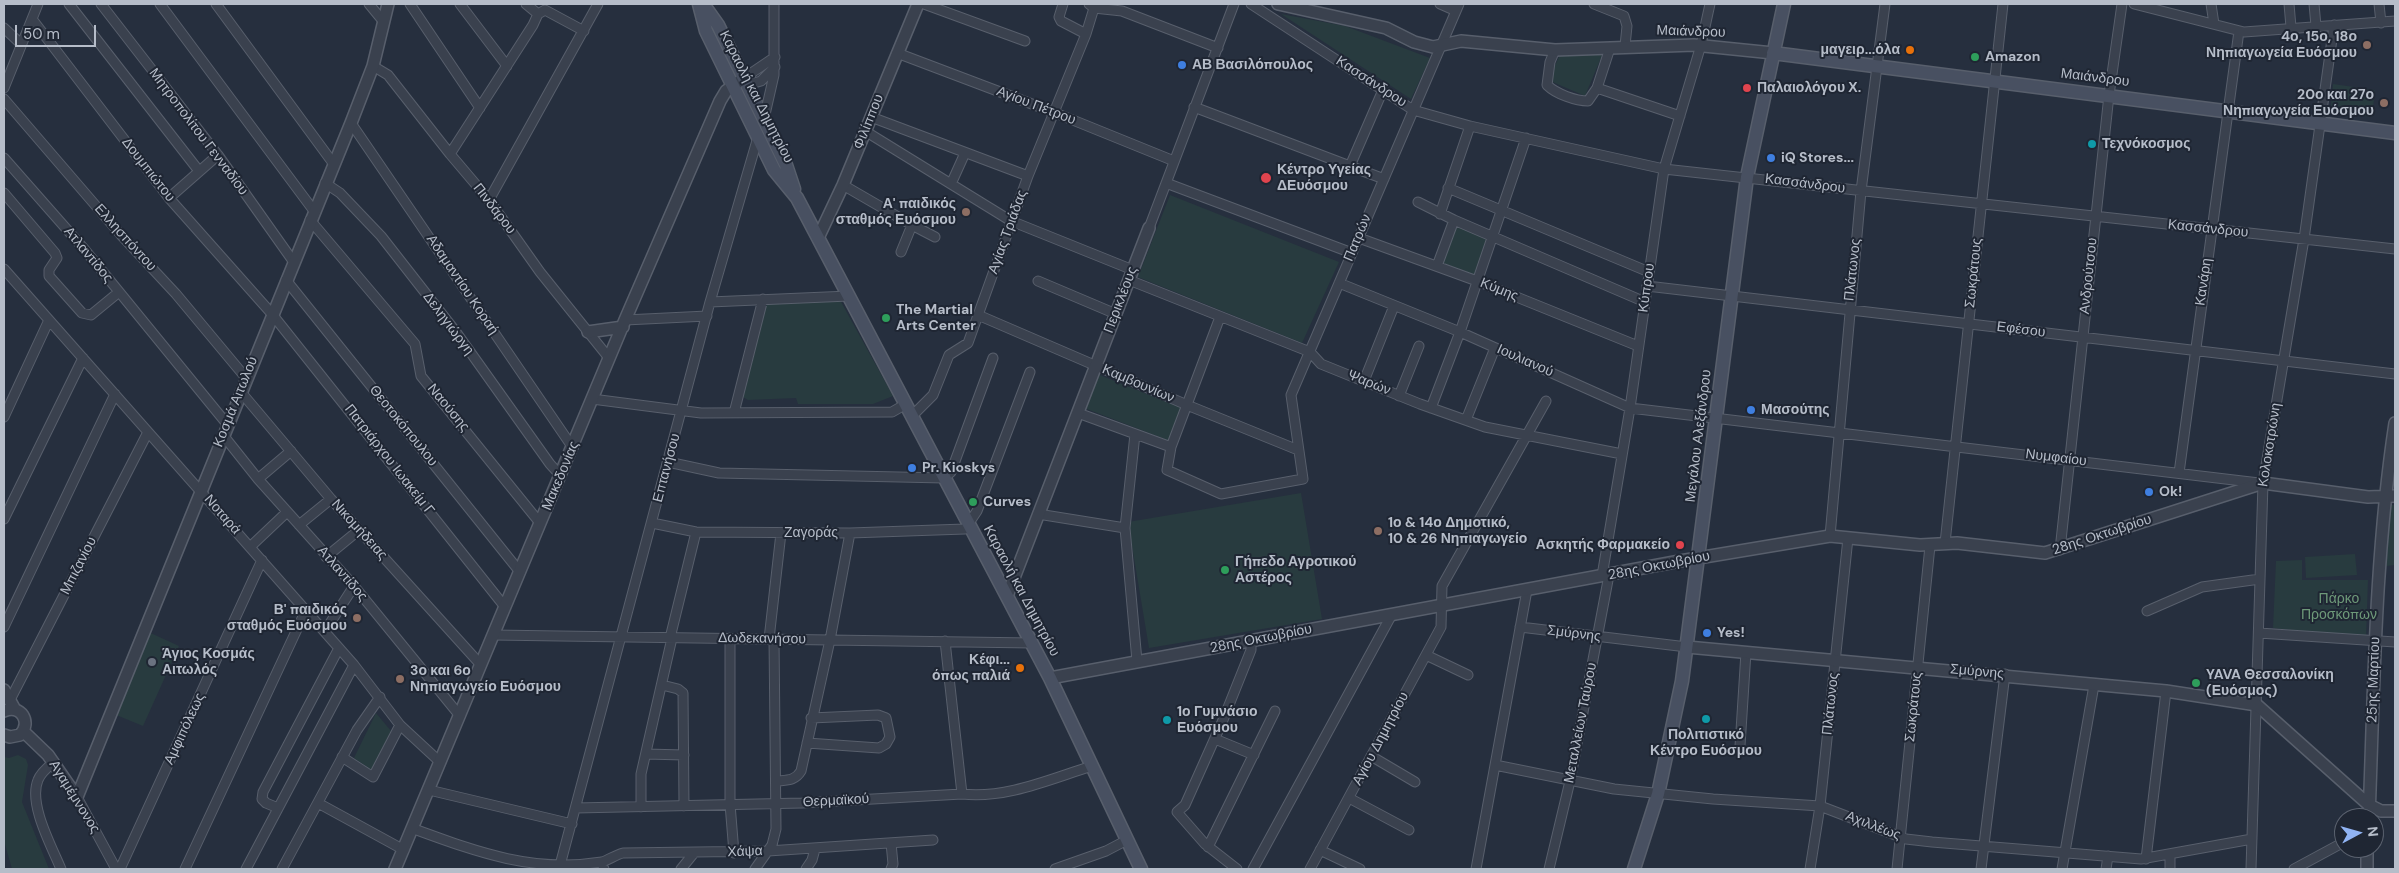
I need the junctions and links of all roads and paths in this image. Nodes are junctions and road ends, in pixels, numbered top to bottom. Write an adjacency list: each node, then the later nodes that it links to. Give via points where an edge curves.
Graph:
1 (38, 4): 36 (street)
2 (69, 4): 94 (street)
3 (100, 4): 88 (street, Μητροπολίτου Γενναδίου)
4 (160, 4): 112 (street, Ναούσης)
5 (216, 4): 91 (street)
6 (369, 4): 37 (street)
7 (388, 4): 37 (street, Κοσμά Αιτωλού)
8 (410, 4): 71 (street)
9 (460, 4): 60 (street)
10 (526, 4): 35 (street)
11 (598, 4): 45 (street)
12 (699, 4): 65 (main road, Καραολή και Δημητρίου, via 706,31)
13 (703, 4): 64 (main road, Καραολή και Δημητρίου, via 718,25)
14 (774, 4): 58 (street, Επτανήσου)
15 (918, 4): 57 (street, Φιλίππου)
16 (924, 4): 48 (street)
17 (1063, 4): 47 (street, via 1061,21)
18 (1234, 4): 53 (street, Περικλέους)
19 (1251, 4): 68 (street, Κασσάνδρου)
20 (1278, 4): 50 (street, Μαιάνδρου, via 1386,28 1426,46)
21 (1440, 4): 34 (street)
22 (1594, 4): 51 (street, via 1624,16 1627,26)
23 (1710, 4): 52 (street, Κύπρου)
24 (1784, 4): 56 (main road, Μεγάλου Αλεξάνδρου)
25 (1885, 4): 62 (street, Πλάτωνος)
26 (2003, 4): 63 (street, Σωκράτους)
27 (2122, 4): 69 (street, Ανδρούτσου)
28 (2134, 4): 40 (street)
29 (2211, 4): 40 (street)
30 (2289, 4): 44 (street)
31 (2314, 4): 42 (street)
32 (2379, 4): 39 (street)
33 (1091, 6): 47 (street, Αγίας Τριάδας); 53 (street, via 1122,12)
34 (1457, 7): 50 (street, Πατρών)
35 (538, 14): 45 (street, via 545,10); 60 (street)
36 (32, 19): 49 (street); 105 (street, Δουμπιώτου)
37 (383, 21): 59 (street, Κοσμά Αιτωλού)
38 (2395, 21): 39 (street)
39 (2381, 22): 41 (street)
40 (2214, 24): 46 (street)
41 (2334, 25): 42 (street); 80 (street, Κολοκοτρώνη)
42 (2316, 26): 44 (street)
43 (4, 28): 49 (street)
44 (2292, 28): 46 (street)
45 (584, 31): 107 (street)
46 (2239, 31): 74 (street, Κανάρη)
47 (1086, 34): 75 (street, Αγίας Τριάδας)
48 (1024, 41)
49 (21, 44): 66 (street)
50 (1442, 45): 55 (street, Μαιάνδρου, via 1461,41); 73 (street, Πατρών)
51 (1625, 46): 52 (street, Μαιάνδρου); 54 (street, Μαιάνδρου)
52 (1701, 46): 56 (street, Μαιάνδρου); 76 (street, Κύπρου)
53 (1218, 48): 72 (street, Περικλέους)
54 (1610, 48): 55 (street, Μαιάνδρου); 67 (street)
55 (1555, 50): 67 (street, via 1547,79 1552,90 1588,101)
56 (1773, 53): 62 (main road, Μαιάνδρου); 96 (main road, Μεγάλου Αλεξάνδρου)
57 (897, 54): 75 (street, Αγίου Πέτρου); 77 (street, Φιλίππου)
58 (775, 57): 61 (street, Επτανήσου); 64 (street)
59 (373, 66): 79 (street, Κοσμά Αιτωλού); 87 (street, Πινδάρου, via 388,75)
60 (507, 66): 71 (street)
61 (775, 66): 64 (street, via 764,80); 78 (street, Επτανήσου)
62 (1878, 67): 63 (main road, Μαιάνδρου); 103 (street, Πλάτωνος)
63 (1994, 81): 69 (main road, Μαιάνδρου); 109 (street, Σωκράτους)
64 (745, 82): 65 (street); 78 (main road, Καραολή και Δημητρίου)
65 (733, 86): 84 (main road, Καραολή και Δημητρίου); 151 (street, Μακεδονίας, via 720,101)
66 (4, 87)
67 (1597, 88): 76 (street)
68 (1383, 90): 73 (street, Κασσάνδρου); 92 (street)
69 (2108, 95): 74 (main road, Μαιάνδρου); 113 (street, Ανδρούτσου)
70 (4, 99): 168 (street, Ελλησπόντου)
71 (480, 108): 87 (street)
72 (1194, 108): 90 (street, Περικλέους); 92 (street)
73 (1414, 110): 81 (street, Κασσάνδρου); 97 (street, Πατρών)
74 (2228, 110): 80 (main road, Μαιάνδρου); 118 (street, Κανάρη)
75 (1053, 112): 90 (street, Αγίου Πέτρου); 95 (street, Αγίας Τριάδας)
76 (1680, 116): 93 (street, Κύπρου)
77 (871, 117): 82 (street, Φιλίππου); 86 (street)
78 (764, 119): 84 (street, Επτανήσου); 106 (main road, Καραολή και Δημητρίου, via 786,165)
79 (351, 123): 91 (street, Κοσμά Αιτωλού); 194 (street, Αδαμαντίου Κοραή)
80 (2320, 123): 83 (main road, Μαιάνδρου); 123 (street, Κολοκοτρώνη)
81 (1470, 126): 85 (street, Κασσάνδρου); 102 (street)
82 (865, 131): 100 (street, Φιλίππου); 101 (street, Ψαρών)
83 (2395, 133)
84 (758, 137): 106 (main road, Καραολή και Δημητρίου, via 774,170); 141 (street, Επτανήσου)
85 (1526, 138): 93 (street, Κασσάνδρου); 110 (street)
86 (965, 153): 95 (street); 101 (street)
87 (450, 154): 107 (street, Πινδάρου)
88 (218, 155): 94 (street); 127 (street, Μητροπολίτου Γενναδίου)
89 (4, 158): 137 (street, Ατλαντίδος)
90 (1174, 161): 99 (street, Περικλέους)
91 (333, 163): 98 (street, Κοσμά Αιτωλού)
92 (1350, 166): 97 (street)
93 (1664, 169): 96 (street, Κασσάνδρου); 130 (street, Κύπρου)
94 (199, 171): 105 (street)
95 (1028, 176): 115 (street, Αγίας Τριάδας)
96 (1748, 177): 103 (street, Κασσάνδρου); 139 (main road, Μεγάλου Αλεξάνδρου)
97 (1384, 179): 122 (street, Πατρών)
98 (325, 183): 112 (street, Κοσμά Αιτωλού); 201 (street, Δεληγιώργη, via 340,192 380,236 456,332)
99 (1166, 183): 117 (street, Περικλέους); 126 (street)
100 (843, 184): 116 (street); 121 (street, Φιλίππου)
101 (951, 184): 115 (street, Ψαρών)
102 (1448, 188): 110 (street); 111 (street)
103 (1861, 191): 109 (street, Κασσάνδρου); 144 (street, Πλάτωνος)
104 (4, 193): 137 (street, via 55,252 57,258 49,276 82,313 91,315)
105 (168, 198): 145 (street, Δουμπιώτου)
106 (797, 198): 121 (main road, Καραολή και Δημητρίου)
107 (489, 200): 153 (street, Πινδάρου)
108 (1418, 202): 111 (street)
109 (1982, 204): 113 (street, Κασσάνδρου); 152 (street, Σωκράτους)
110 (1502, 209): 120 (street); 130 (street)
111 (1440, 214): 114 (street)
112 (312, 216): 127 (street, Κοσμά Αιτωλού); 211 (street, Ναούσης, via 415,344 422,376)
113 (2095, 218): 118 (street, Κασσάνδρου); 155 (street, Ανδρούτσου)
114 (1454, 220): 120 (street); 128 (street)
115 (1011, 221): 131 (street, Ψαρών); 148 (street, Αγίας Τριάδας)
116 (912, 225): 119 (street); 125 (street)
117 (1148, 228): 131 (street, Περικλέους)
118 (2211, 229): 123 (street, Κασσάνδρου); 159 (street, Κανάρη)
119 (935, 237)
120 (1493, 237): 134 (street); 142 (street)
121 (818, 238): 138 (main road, Καραολή και Δημητρίου)
122 (1359, 238): 126 (street, Πατρών); 128 (street, Κύμης)
123 (2304, 239): 124 (street, Κασσάνδρου); 164 (street, Κολοκοτρώνη)
124 (2395, 249)
125 (901, 252)
126 (1352, 253): 135 (street, Πατρών)
127 (293, 261): 132 (street, Κοσμά Αιτωλού)
128 (1437, 266): 134 (street, Κύμης)
129 (4, 268): 150 (street, Νοταρά)
130 (1649, 272): 136 (street, Κύπρου)
131 (1131, 275): 146 (street, Περικλέους); 149 (street, Ψαρών)
132 (286, 280): 145 (street, Κοσμά Αιτωλού); 229 (street, Θεοτοκόπουλου)
133 (1038, 281): 146 (street)
134 (1478, 281): 154 (street); 157 (street, Κύμης)
135 (1339, 283): 143 (street, Ιουλιανού); 160 (street, Πατρών)
136 (1647, 286): 139 (street, Εφέσου); 142 (street, Κύπρου)
137 (119, 292): 187 (street, Ατλαντίδος)
138 (849, 296): 140 (street); 175 (main road, Καραολή και Δημητρίου)
139 (1732, 296): 144 (street, Εφέσου); 184 (main road, Μεγάλου Αλεξάνδρου)
140 (763, 299): 141 (street); 180 (street)
141 (710, 302): 147 (street, Επτανήσου)
142 (1645, 302): 157 (street, Κύπρου)
143 (1394, 306): 154 (street, Ιουλιανού); 169 (street)
144 (1849, 310): 152 (street, Εφέσου); 189 (street, Πλάτωνος)
145 (272, 314): 168 (street, Κοσμά Αιτωλού); 236 (street, Πατριάρχου Ιωακείμ Γ)
146 (1116, 314): 165 (street, Περικλέους)
147 (707, 316): 151 (street); 179 (street, Επτανήσου)
148 (978, 316): 165 (street, Καμβουνίων); 182 (street, Αγίας Τριάδας, via 968,342 949,355 933,395)
149 (1220, 317): 160 (street, Ψαρών); 176 (street)
150 (49, 320): 161 (street, Νοταρά); 183 (street)
151 (624, 323): 153 (street); 162 (street, Μακεδονίας)
152 (1969, 323): 155 (street, Εφέσου); 192 (street, Σωκράτους)
153 (588, 332): 162 (street, Πινδάρου)
154 (1460, 332): 158 (street, Ιουλιανού); 177 (street)
155 (2083, 337): 159 (street, Εφέσου); 198 (street, Ανδρούτσου)
156 (1419, 346): 172 (street)
157 (1638, 346): 178 (street, Κύπρου)
158 (1495, 348): 178 (street, Ιουλιανού); 185 (street)
159 (2194, 350): 164 (street, Εφέσου); 200 (street, Κανάρη)
160 (1310, 352): 169 (street, Ψαρών, via 1321,364); 195 (street, Πατρών, via 1291,395)
161 (83, 358): 171 (street, Νοταρά); 210 (street)
162 (610, 358): 173 (street, Μακεδονίας)
163 (993, 358): 202 (street, via 951,472)
164 (2284, 360): 167 (street, Εφέσου); 204 (street, Κολοκοτρώνη)
165 (1096, 366): 176 (street, Καμβουνίων); 181 (street, Περικλέους)
166 (1030, 372): 214 (street)
167 (2395, 374)
168 (246, 378): 170 (street, Κοσμά Αιτωλού)
169 (1364, 381): 172 (street, Ψαρών)
170 (240, 391): 187 (street, Κοσμά Αιτωλού); 196 (street, Νικομήδειας)
171 (115, 394): 188 (street, Νοταρά); 240 (street)
172 (1399, 396): 177 (street, Ψαρών)
173 (592, 399): 179 (street); 194 (street, Μακεδονίας)
174 (1546, 401): 191 (street, Αγίου Δημητρίου)
175 (906, 404): 180 (street, via 892,412); 182 (main road, Καραολή και Δημητρίου)
176 (1187, 406): 193 (street); 195 (street, Καμβουνίων)
177 (1431, 408): 185 (street, Ψαρών)
178 (1630, 408): 184 (street, Ιουλιανού); 197 (street, Κύπρου)
179 (682, 410): 180 (street); 199 (street, Επτανήσου)
180 (734, 413)
181 (1078, 413): 190 (street); 209 (street, Περικλέους)
182 (912, 416): 202 (main road, Καραολή και Δημητρίου)
183 (4, 417)
184 (1716, 419): 189 (street, Νυμφαίου); 227 (main road, Μεγάλου Αλεξάνδρου)
185 (1466, 420): 191 (street, Ψαρών)
186 (2395, 423): 206 (street, 25ης Μαρτίου)
187 (225, 429): 203 (street, Ατλαντίδος); 205 (street, Κοσμά Αιτωλού)
188 (148, 432): 205 (street, Νοταρά); 272 (street, Μπιζανίου)
189 (1838, 433): 192 (street, Νυμφαίου); 220 (street, Πλάτωνος)
190 (1135, 434): 193 (street); 215 (street)
191 (1526, 436): 197 (street, Ψαρών); 235 (street, Αγίου Δημητρίου, via 1442,586)
192 (1955, 445): 198 (street, Νυμφαίου); 222 (street, Σωκράτους)
193 (1171, 447): 195 (street, Πατρών, via 1167,470 1221,494 1303,479)
194 (573, 448): 201 (street, Μακεδονίας)
195 (1298, 450)
196 (291, 451): 203 (street); 207 (street, Νικομήδειας)
197 (1622, 454): 230 (street, Κύπρου)
198 (2070, 460): 200 (street, Νυμφαίου); 225 (street, Ανδρούτσου)
199 (668, 462): 202 (street, via 719,473); 212 (street, Επτανήσου)
200 (2179, 473): 204 (street, Νυμφαίου)
201 (560, 475): 211 (street, Μακεδονίας)
202 (944, 478): 214 (main road, Καραολή και Δημητρίου)
203 (258, 479): 208 (street, Ατλαντίδος)
204 (2264, 483): 206 (street, Νυμφαίου, via 2350,496); 225 (street, 28ης Οκτωβρίου); 231 (street, Κολοκοτρώνη)
205 (200, 490): 223 (street, Νοταρά); 298 (street, Κοσμά Αιτωλού)
206 (2390, 496): 251 (street, 25ης Μαρτίου)
207 (331, 499): 213 (street); 216 (street, Νικομήδειας)
208 (287, 512): 213 (street, Ατλαντίδος); 223 (street)
209 (1038, 514): 215 (street); 234 (street, Περικλέους)
210 (4, 519)
211 (540, 523): 229 (street, Μακεδονίας)
212 (652, 523): 217 (street, Ζαγοράς); 245 (street, Επτανήσου)
213 (298, 525): 226 (street, Ατλαντίδος)
214 (969, 525): 219 (street, Ζαγοράς, via 953,531); 234 (main road, Καραολή και Δημητρίου)
215 (1125, 528): 261 (street)
216 (360, 530): 226 (street); 263 (street, Νικομήδειας)
217 (696, 532): 218 (street, Ζαγοράς); 247 (street)
218 (781, 533): 219 (street, Ζαγοράς); 249 (street)
219 (850, 533): 250 (street)
220 (1830, 536): 221 (street, 28ης Οκτωβρίου); 227 (street, 28ης Οκτωβρίου)
221 (1848, 538): 224 (street, 28ης Οκτωβρίου); 260 (street, Πλάτωνος)
222 (1945, 543): 224 (street, 28ης Οκτωβρίου); 225 (street, 28ης Οκτωβρίου, via 2036,554)
223 (250, 546): 228 (street, Νοταρά)
224 (1930, 546): 264 (street, Σωκράτους)
225 (2060, 550)
226 (326, 556): 232 (street, Ατλαντίδος)
227 (1699, 558): 230 (street, 28ης Οκτωβρίου); 256 (main road, Μεγάλου Αλεξάνδρου)
228 (262, 560): 237 (street, Νοταρά); 337 (street, Αμφιπόλεως)
229 (520, 572): 236 (street, Μακεδονίας)
230 (1606, 576): 233 (street, 28ης Οκτωβρίου); 246 (street, Μεταλλείων Ταύρου)
231 (2260, 579): 238 (street, via 2202,587); 243 (street, Κολοκοτρώνη)
232 (354, 586): 242 (street); 275 (street, Ατλαντίδος)
233 (1527, 590): 235 (street, 28ης Οκτωβρίου); 241 (street)
234 (1007, 596): 255 (main road, Καραολή και Δημητρίου)
235 (1441, 606): 239 (street, 28ης Οκτωβρίου); 259 (street, Αγίου Δημητρίου, via 1441,627)
236 (505, 607): 244 (street, Μακεδονίας)
237 (306, 610): 242 (street, Νοταρά); 338 (street)
238 (2147, 611)
239 (1391, 616): 252 (street, 28ης Οκτωβρίου); 348 (street)
240 (4, 626)
241 (1520, 627): 246 (street, Σμύρνης); 290 (street)
242 (324, 632): 257 (street, Νοταρά)
243 (2259, 633): 251 (street); 273 (street, Κολοκοτρώνη)
244 (493, 635): 245 (street, Δωδεκανήσου); 263 (street, Μακεδονίας)
245 (621, 637): 247 (street, Δωδεκανήσου); 308 (street, Επτανήσου)
246 (1598, 637): 256 (street, Σμύρνης); 292 (street, Μεταλλείων Ταύρου)
247 (671, 638): 248 (street, Δωδεκανήσου); 268 (street)
248 (730, 638): 249 (street, Δωδεκανήσου); 301 (street)
249 (771, 639): 250 (street, Δωδεκανήσου); 293 (street)
250 (830, 640): 253 (street, Δωδεκανήσου); 276 (street)
251 (2376, 640): 254 (street); 303 (street, 25ης Μαρτίου)
252 (1251, 641): 261 (street, 28ης Οκτωβρίου); 280 (street, via 1251,650)
253 (945, 642): 255 (street, Δωδεκανήσου); 296 (street)
254 (2395, 642)
255 (1032, 643): 267 (main road, Καραολή και Δημητρίου)
256 (1688, 647): 258 (street, Σμύρνης); 297 (main road, Μεγάλου Αλεξάνδρου)
257 (339, 648): 262 (street, Νοταρά); 307 (street, via 263,792 262,799)
258 (1746, 652): 260 (street, Σμύρνης); 282 (street)
259 (1426, 655): 266 (street); 286 (street, Αγίου Δημητρίου)
260 (1836, 660): 264 (street, Σμύρνης); 305 (street, Πλάτωνος)
261 (1137, 662): 267 (street, 28ης Οκτωβρίου)
262 (354, 665): 271 (street, Νοταρά); 307 (street)
263 (480, 665): 275 (street, Μακεδονίας)
264 (1918, 666): 265 (street, Σμύρνης); 314 (street, Σωκράτους)
265 (2005, 674): 269 (street, Σμύρνης); 319 (street)
266 (1468, 675)
267 (1050, 678): 291 (main road, Καραολή και Δημητρίου)
268 (662, 685): 283 (street); 284 (street, via 683,693)
269 (2094, 685): 270 (street, Σμύρνης); 328 (street)
270 (2166, 691): 273 (street, Σμύρνης); 331 (street)
271 (380, 697): 277 (street, Νοταρά); 287 (street)
272 (8, 702): 278 (street, via 24,717)
273 (2257, 705): 303 (street); 315 (street, Κολοκοτρώνη)
274 (1275, 712): 285 (street)
275 (460, 716): 289 (street, Μακεδονίας)
276 (811, 718): 281 (street); 281 (street, via 878,716 886,718 890,737 879,748)
277 (400, 725): 287 (street, via 373,778); 289 (street, Νοταρά)
278 (23, 731): 279 (street, via 15,737); 288 (street, Αγαμέμνονος)
279 (4, 735)
280 (1215, 739): 285 (street); 320 (street, via 1184,805 1176,812)
281 (806, 743): 293 (street, via 797,777)
282 (1740, 746)
283 (646, 754): 284 (street); 306 (street, via 640,779)
284 (684, 755): 304 (street)
285 (1254, 755): 320 (street)
286 (1371, 756): 294 (street); 299 (street, Αγίου Δημητρίου)
287 (342, 757): 300 (street)
288 (54, 762): 298 (street, Αγαμέμνονος); 335 (street, via 38,780 35,799)
289 (440, 762): 295 (street, Μακεδονίας)
290 (1495, 765): 292 (street, Αχιλλέως); 351 (street)
291 (1092, 766): 296 (street, Θερμαϊκού, via 1004,793 984,796); 317 (main road, Καραολή και Δημητρίου)
292 (1570, 780): 297 (street, Αχιλλέως); 352 (street, Μεταλλείων Ταύρου)
293 (776, 781): 302 (street)
294 (1415, 782)
295 (429, 790): 311 (street); 312 (street, Μακεδονίας)
296 (962, 794): 302 (street, Θερμαϊκού)
297 (1658, 794): 305 (street, Αχιλλέως); 353 (main road, Μεγάλου Αλεξάνδρου)
298 (77, 797): 336 (street, Αγαμέμνονος)
299 (1349, 798): 313 (street); 324 (street, Αγίου Δημητρίου)
300 (318, 803): 323 (street); 340 (street)
301 (730, 804): 302 (street, Θερμαϊκού); 304 (street, Θερμαϊκού); 327 (street)
302 (776, 804): 325 (street, via 775,834)
303 (2369, 804): 309 (street, 25ης Μαρτίου); 310 (street, via 2381,811)
304 (684, 806): 306 (street, Θερμαϊκού)
305 (1820, 806): 314 (street, Αχιλλέως); 354 (street, Πλάτωνος)
306 (641, 807): 308 (street, Θερμαϊκού)
307 (278, 808): 339 (street)
308 (576, 808): 311 (street, Επτανήσου)
309 (2369, 808)
310 (2395, 811)
311 (572, 824): 333 (street, Επτανήσου)
312 (414, 828): 323 (street, Μακεδονίας); 333 (street, Χάψα, via 492,858)
313 (1409, 830)
314 (1901, 837): 319 (street, Αχιλλέως); 355 (street, Σωκράτους)
315 (2252, 839): 329 (street, Αχιλλέως); 360 (street, Κολοκοτρώνη)
316 (933, 840): 318 (street, Χάψα)
317 (1128, 840): 334 (main road, Καραολή και Δημητρίου); 346 (street)
318 (891, 843): 322 (street, Χάψα); 345 (street)
319 (1985, 846): 328 (street, Αχιλλέως); 356 (street)
320 (1208, 847): 347 (street)
321 (2334, 847): 361 (street)
322 (815, 849): 325 (street, Χάψα); 344 (street)
323 (404, 850): 341 (street, Μακεδονίας)
324 (1320, 850): 349 (street, Αγίου Δημητρίου); 350 (street)
325 (768, 851): 327 (street, Χάψα); 343 (street)
326 (694, 853): 327 (street, Χάψα); 332 (street, Χάψα, via 623,853); 342 (street)
327 (734, 853)
328 (2065, 853): 330 (street, Αχιλλέως); 357 (street)
329 (2170, 854): 331 (street, Αχιλλέως); 359 (street)
330 (2108, 856): 331 (street, Αχιλλέως); 358 (street)
331 (2146, 858)
332 (603, 867): 333 (street, Χάψα)
333 (559, 868)
334 (1138, 868)
335 (61, 869)
336 (116, 869)
337 (120, 869)
338 (185, 869)
339 (246, 869)
340 (282, 869)
341 (395, 869)
342 (681, 869)
343 (755, 869)
344 (806, 869)
345 (891, 869)
346 (1055, 869)
347 (1237, 869)
348 (1253, 869)
349 (1310, 869)
350 (1360, 869)
351 (1476, 869)
352 (1549, 869)
353 (1634, 869)
354 (1810, 869)
355 (1897, 869)
356 (1982, 869)
357 (2062, 869)
358 (2106, 869)
359 (2170, 869)
360 (2251, 869)
361 (2294, 869)

